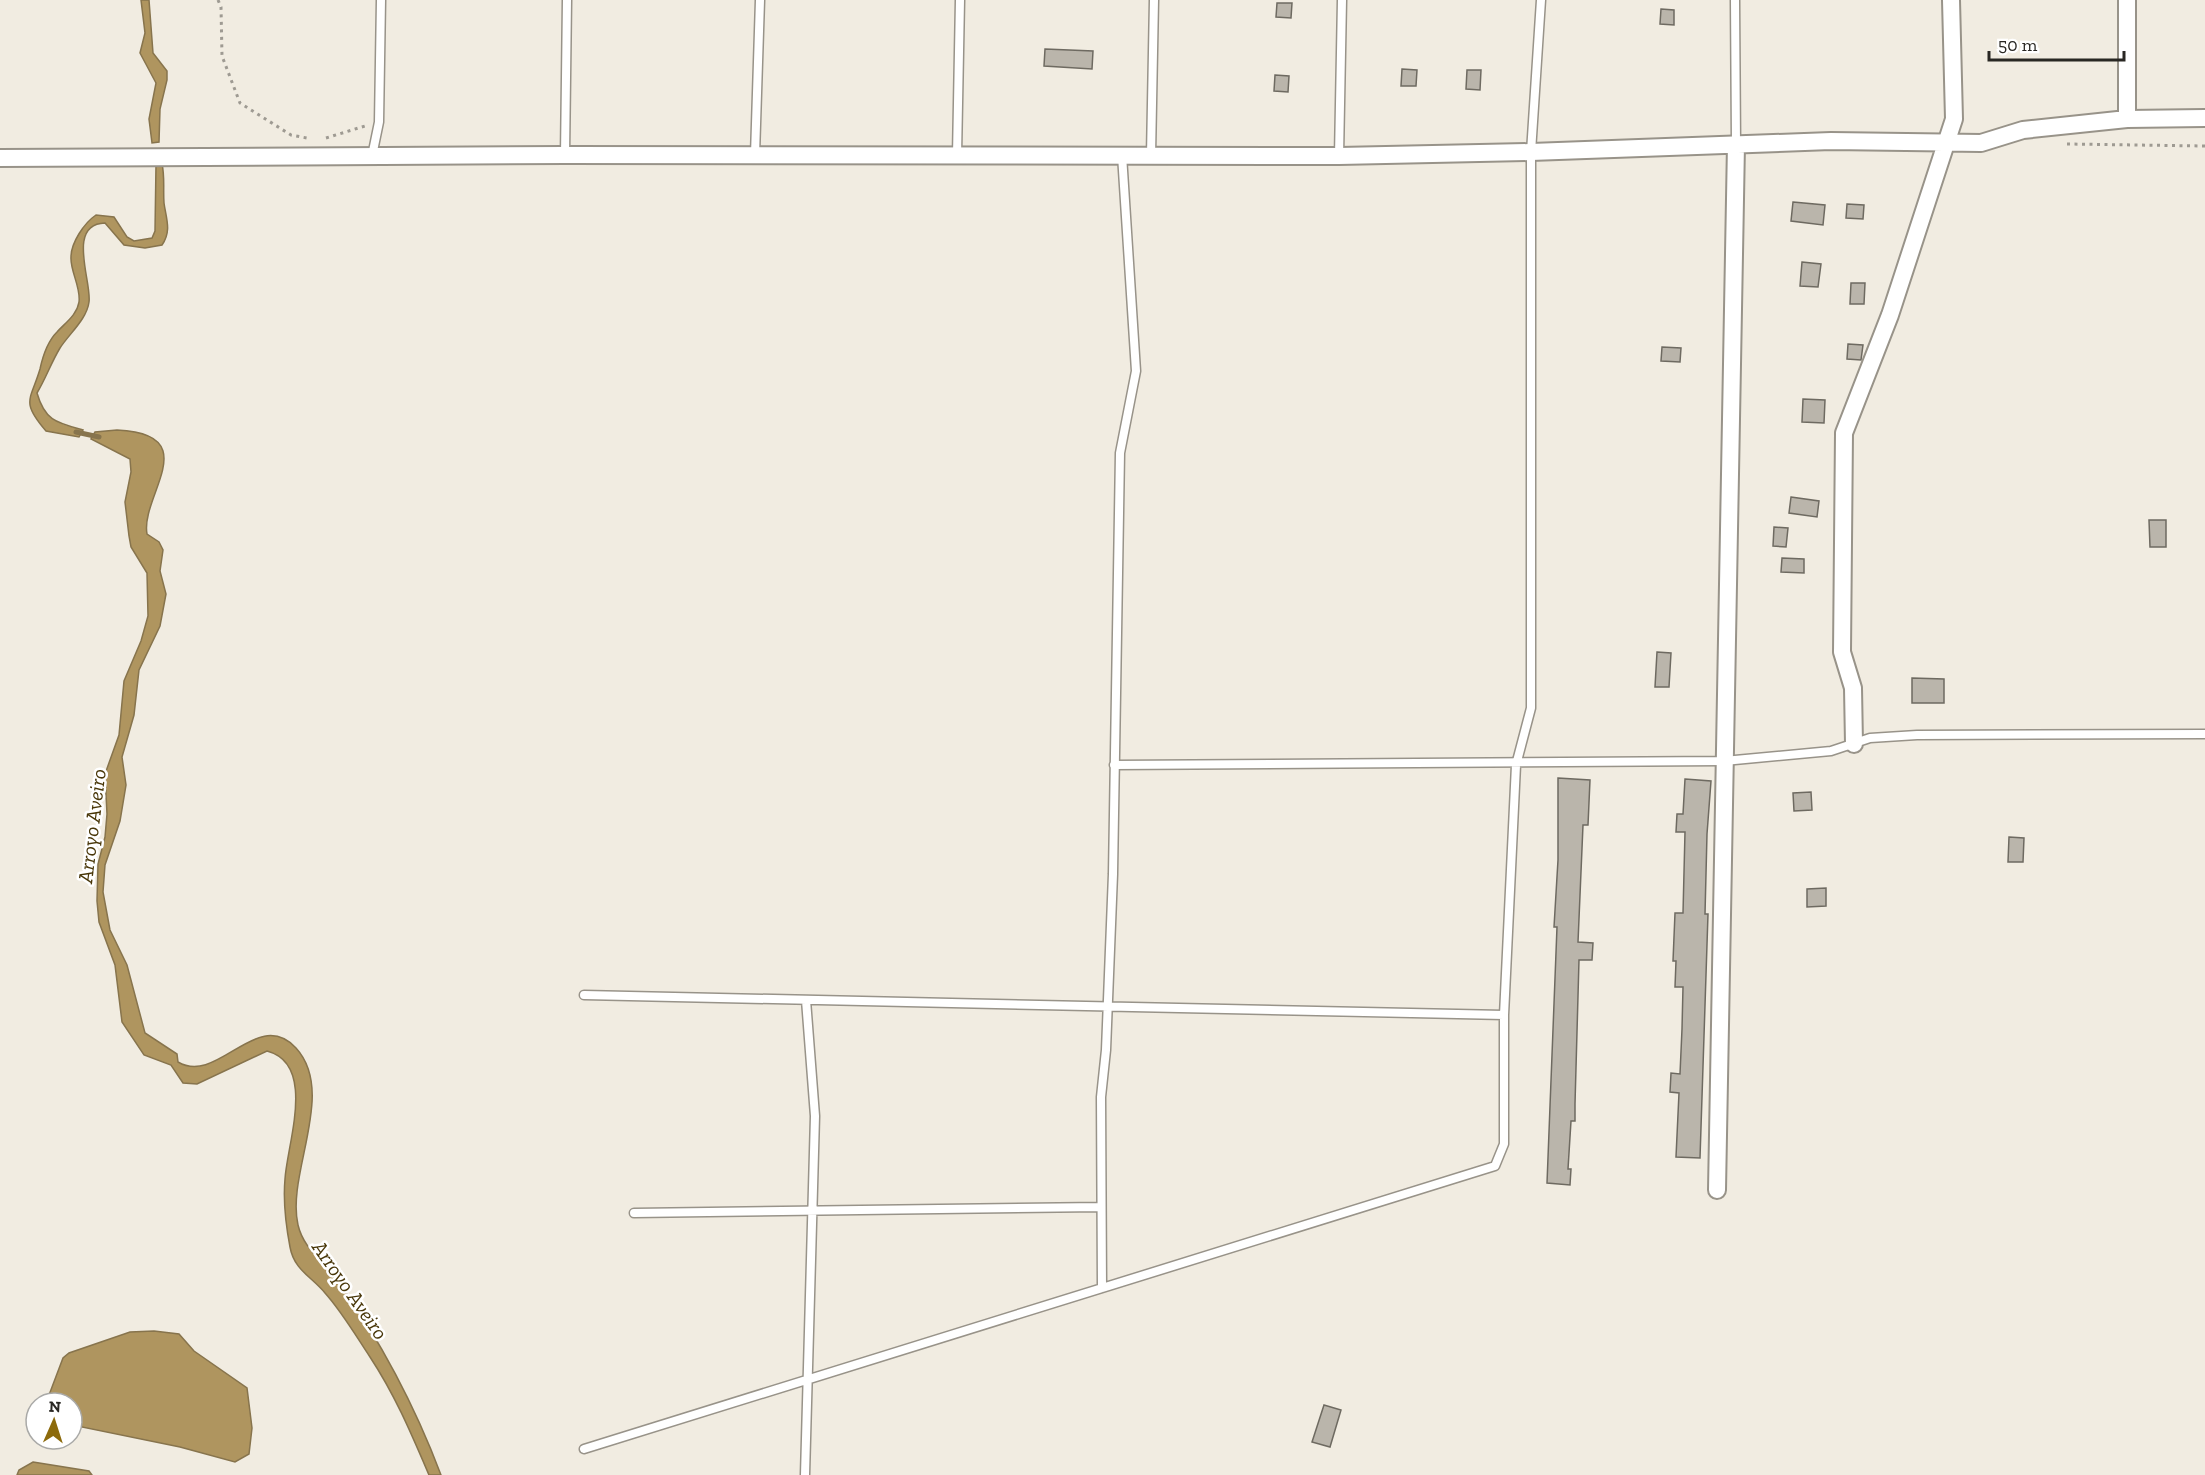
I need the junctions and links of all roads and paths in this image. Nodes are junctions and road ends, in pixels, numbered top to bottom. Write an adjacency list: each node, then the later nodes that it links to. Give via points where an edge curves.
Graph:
1 (218, 0): 15 (path, via 222,56 240,104 291,135)
2 (381, 0): 14 (lane)
3 (567, 0): 22 (lane)
4 (760, 0): 23 (lane)
5 (960, 0): 24 (lane)
6 (1154, 0): 26 (lane)
7 (1342, 0): 28 (lane)
8 (1541, 0): 21 (lane)
9 (1735, 0): 18 (lane)
10 (1951, 0): 17 (street, via 1954,119)
11 (2127, 0): 13 (street)
12 (2205, 118): 13 (street)
13 (2127, 119): 17 (street, via 2023,130 1981,143)
14 (379, 122): 16 (path); 27 (lane)
15 (310, 138)
16 (320, 140)
17 (1948, 142): 18 (street); 31 (street, via 1890,315 1844,432 1842,652 1853,688)
18 (1736, 144): 21 (street); 32 (street)
19 (2063, 144): 20 (path)
20 (2205, 146)
21 (1531, 153): 28 (street); 34 (lane, via 1531,708)
22 (565, 155): 23 (street); 27 (street)
23 (755, 155): 24 (street)
24 (957, 155): 25 (street)
25 (1122, 155): 26 (street); 33 (lane, via 1136,371 1120,453)
26 (1151, 155): 28 (street)
27 (372, 156): 29 (street)
28 (1339, 156)
29 (0, 158)
30 (2205, 734): 31 (lane, via 1917,735 1870,738)
31 (1854, 744): 32 (lane, via 1831,751)
32 (1724, 761): 34 (lane); 39 (street)
33 (1114, 765): 34 (lane); 37 (lane)
34 (1516, 765): 38 (lane)
35 (584, 995): 36 (lane)
36 (806, 1000): 37 (lane); 41 (lane, via 815,1116)
37 (1108, 1007): 38 (lane); 40 (lane, via 1101,1096)
38 (1504, 1015): 43 (lane, via 1504,1144 1495,1166)
39 (1717, 1190)
40 (1101, 1207): 41 (lane); 43 (lane)
41 (813, 1212): 42 (lane); 44 (lane)
42 (634, 1213)
43 (1102, 1288): 44 (lane)
44 (810, 1378): 45 (lane); 46 (lane)
45 (584, 1449)
46 (805, 1475)

